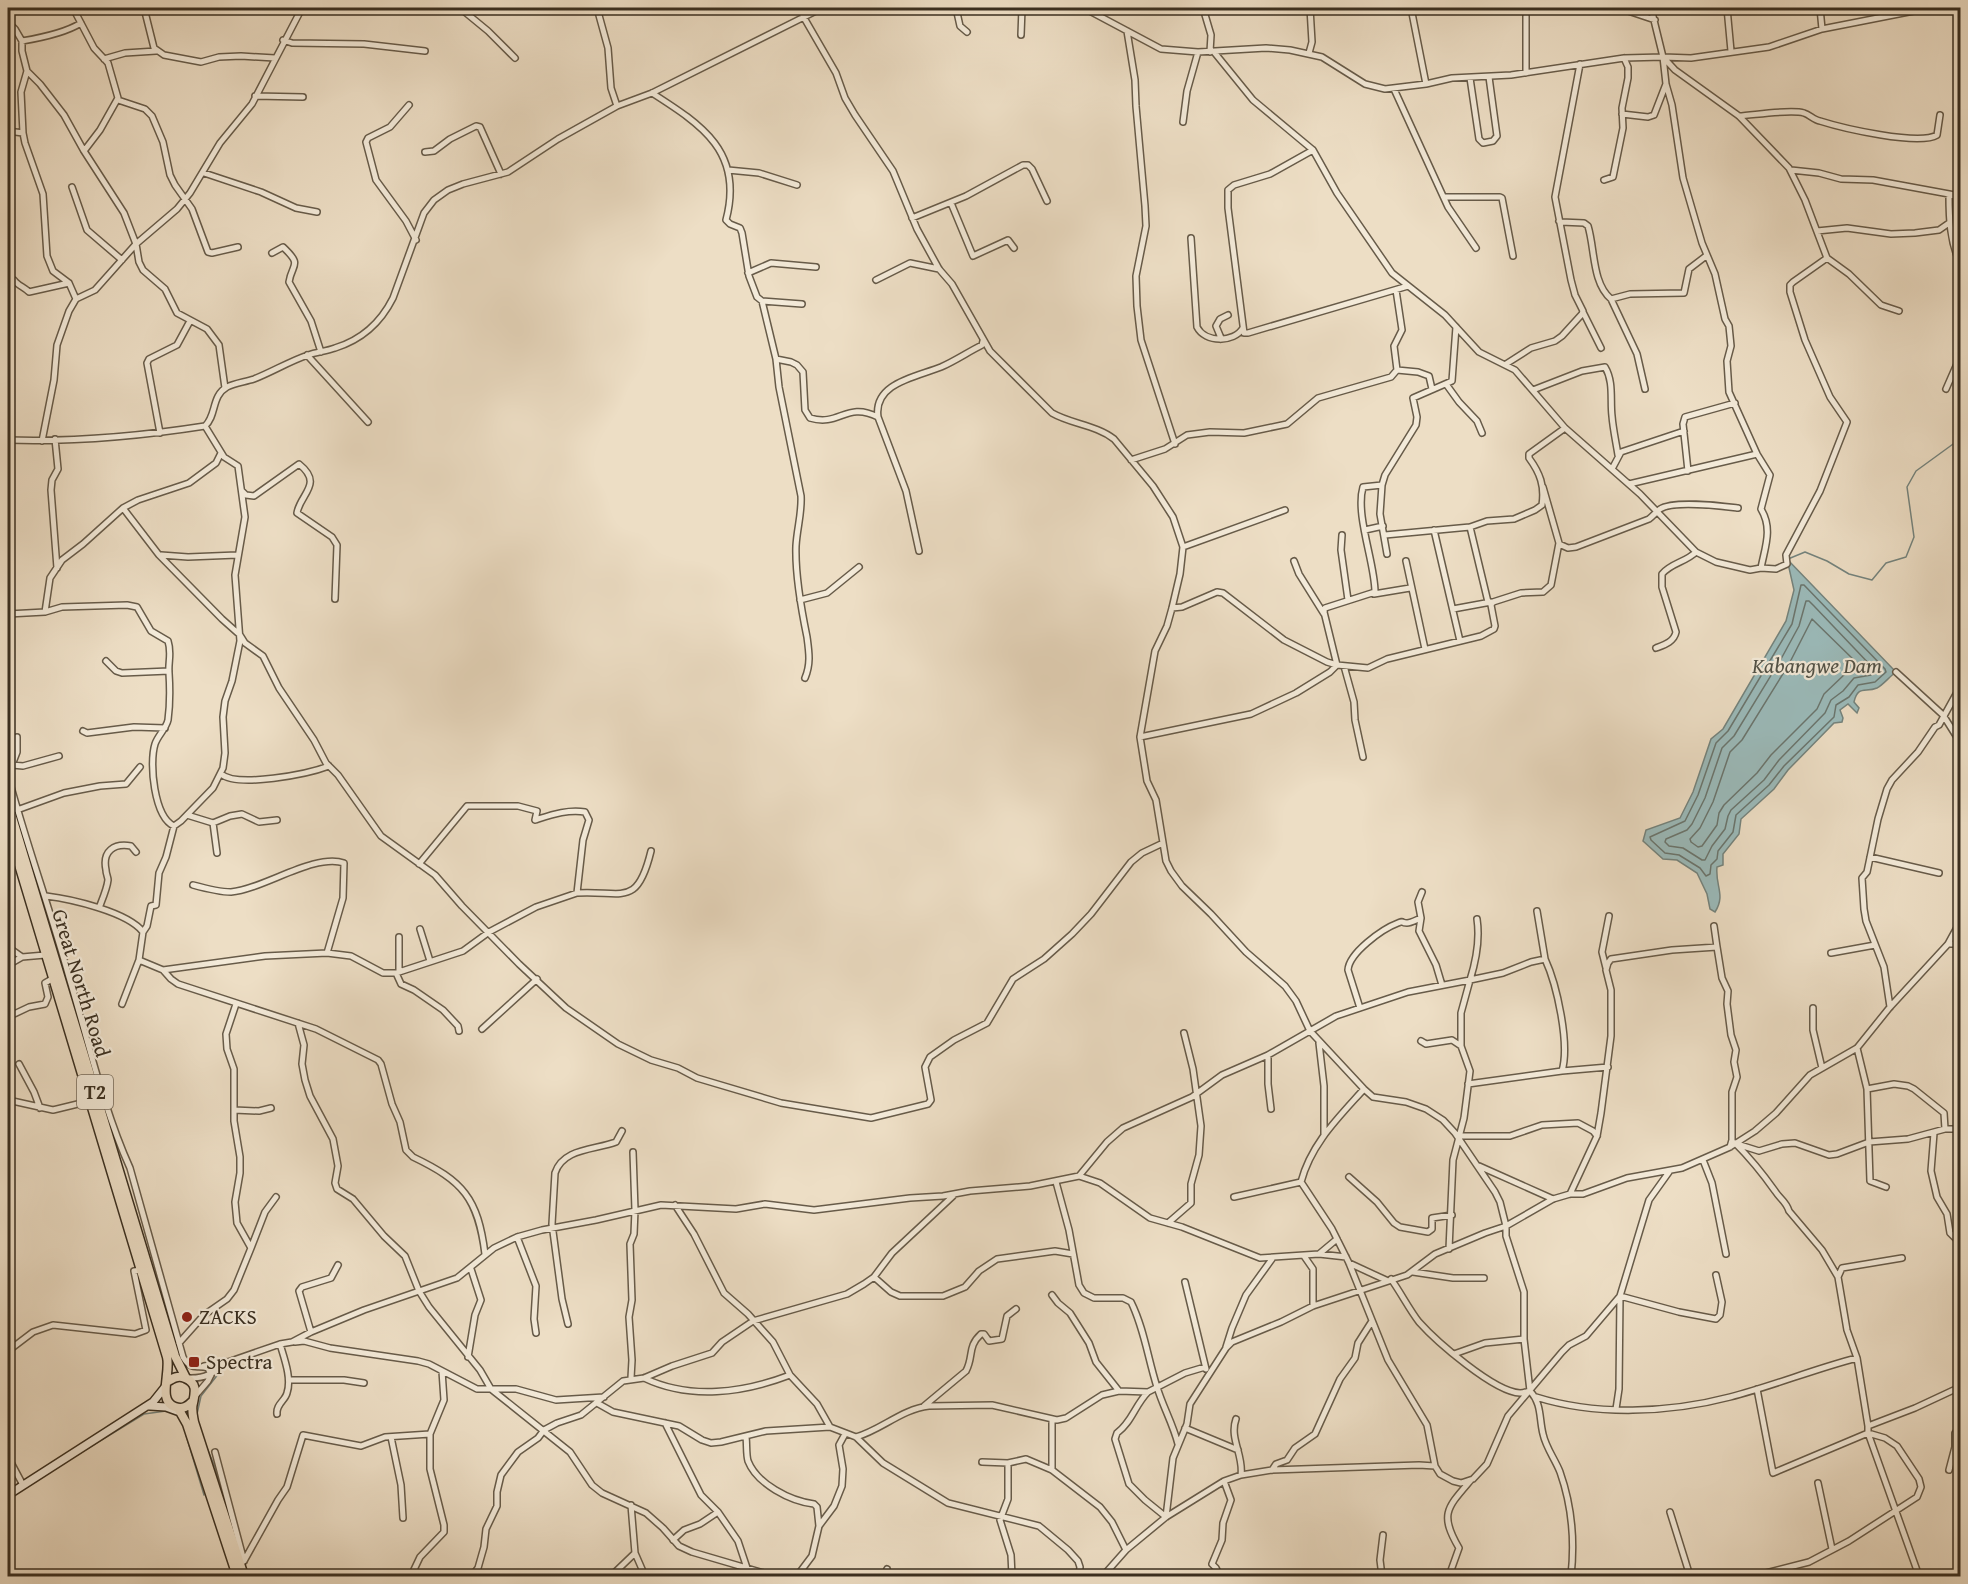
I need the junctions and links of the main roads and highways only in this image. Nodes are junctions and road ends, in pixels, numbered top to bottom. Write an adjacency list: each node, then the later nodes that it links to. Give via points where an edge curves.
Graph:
1 (8, 804): 3 (main road, Great North Road / T2, via 175,1356)
2 (8, 828): 4 (main road, Great North Road / T2, via 169,1364)
3 (186, 1378): 4 (main road, via 176,1377); 5 (main road, via 193,1384)
4 (167, 1384): 6 (main road); 7 (main road, via 165,1398)
5 (194, 1399): 7 (main road); 9 (main road, via 194,1422)
6 (147, 1406): 7 (main road); 8 (main road)
7 (179, 1410): 9 (main road)
8 (8, 1495)
9 (239, 1563): 10 (main road); 11 (main road)
10 (237, 1576)
11 (244, 1576)

